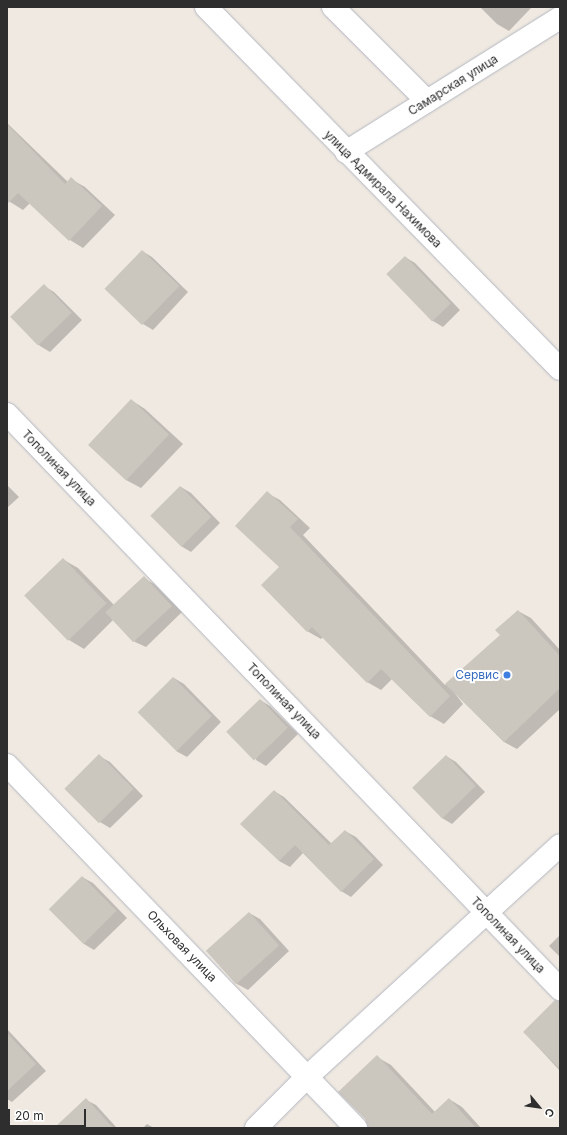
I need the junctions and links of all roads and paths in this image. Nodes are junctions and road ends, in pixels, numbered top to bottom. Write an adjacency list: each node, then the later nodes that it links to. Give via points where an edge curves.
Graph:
1 (206, 7): 5 (street, улица Адмирала Нахимова)
2 (333, 7): 4 (street)
3 (560, 18): 4 (street, Самарская улица)
4 (427, 101): 5 (street, Самарская улица)
5 (346, 152): 6 (street, улица Адмирала Нахимова)
6 (557, 360)
7 (7, 414): 10 (street, Тополиная улица)
8 (7, 764): 12 (street, Ольховая улица)
9 (560, 845): 10 (street)
10 (488, 913): 11 (street, Тополиная улица); 12 (street)
11 (560, 989)
12 (307, 1076): 13 (street); 14 (street, Ольховая улица)
13 (256, 1128)
14 (356, 1128)

